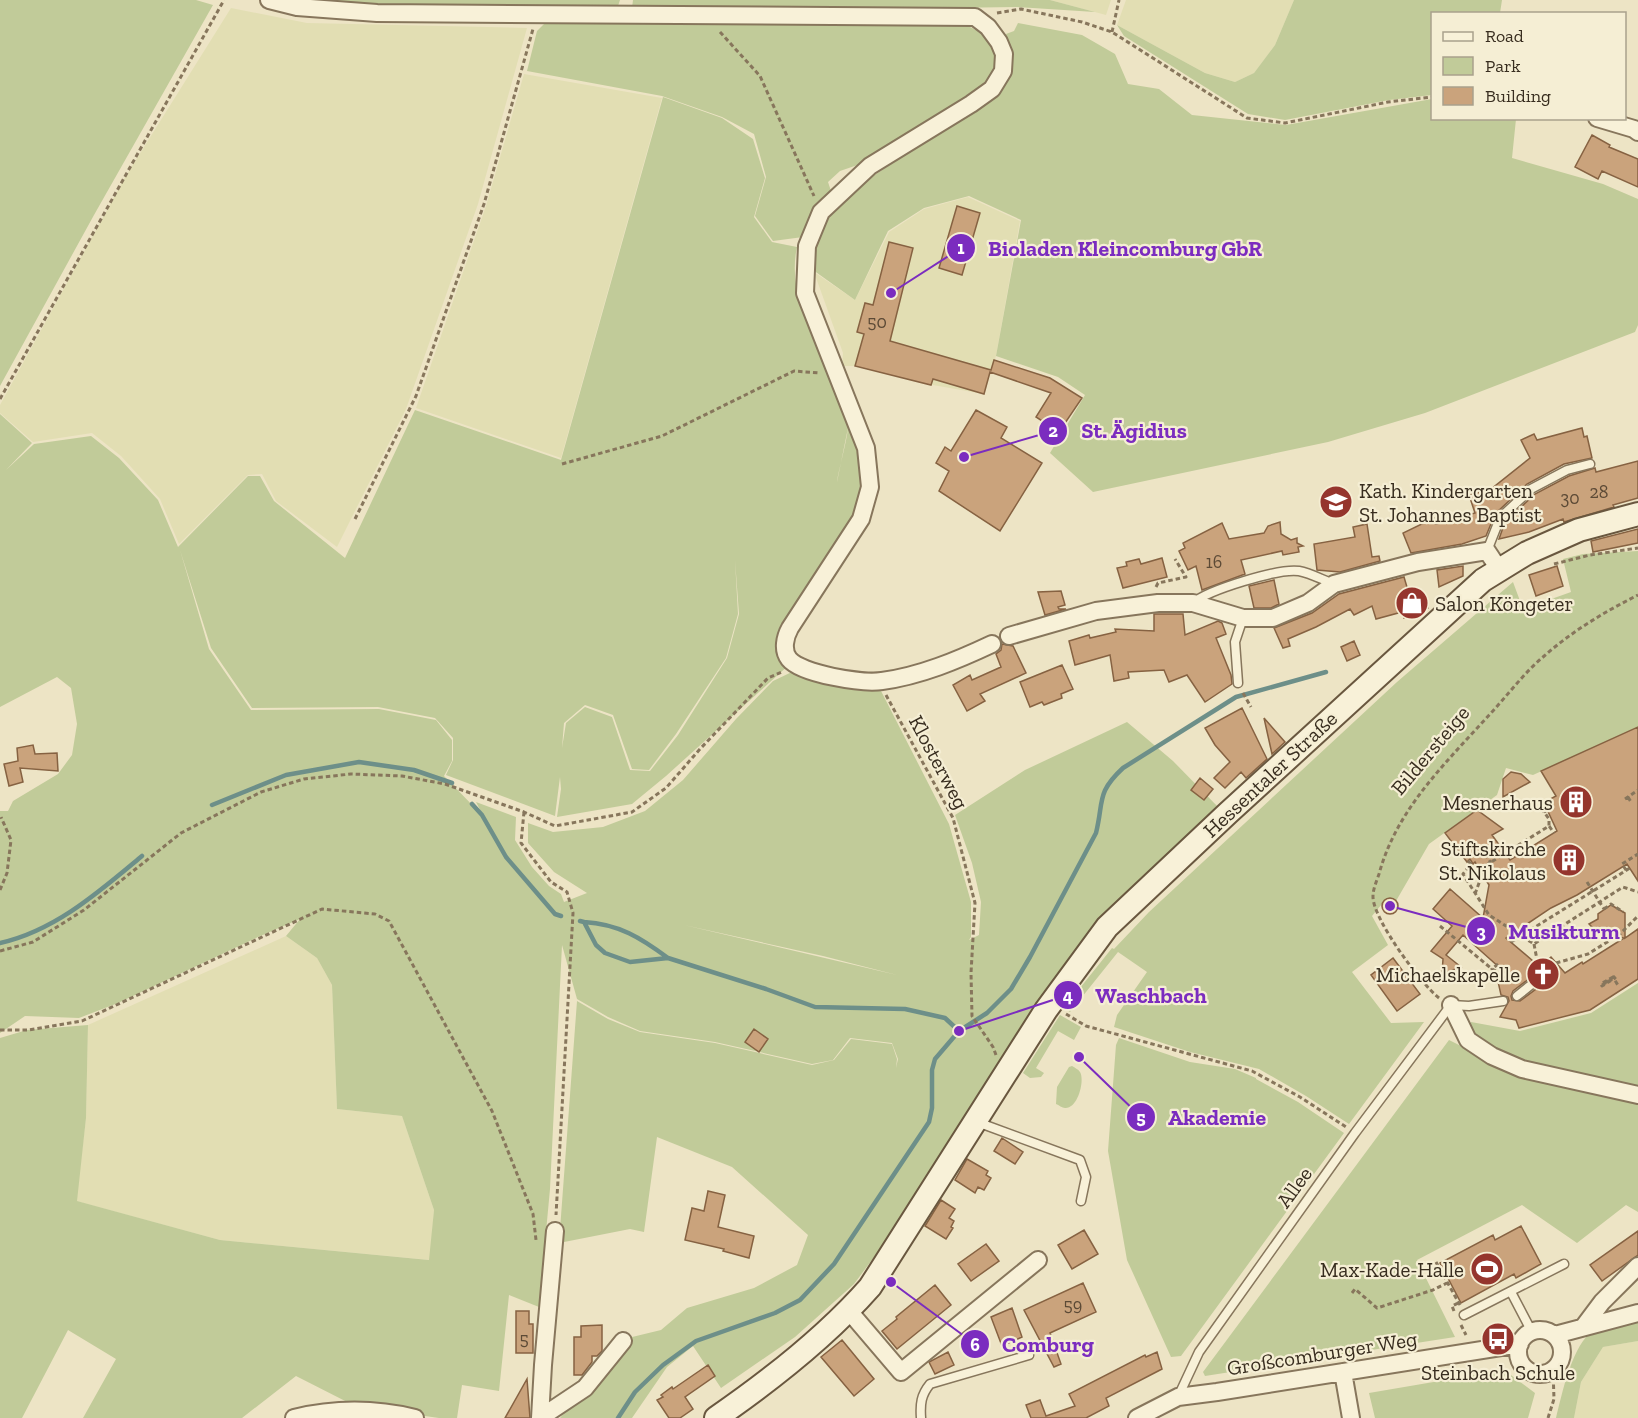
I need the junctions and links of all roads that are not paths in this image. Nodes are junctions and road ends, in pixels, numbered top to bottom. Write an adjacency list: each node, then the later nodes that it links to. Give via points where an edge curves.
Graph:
1 (268, 0): 11 (street, via 297,8 376,13 975,17 988,27 1004,54 1003,71 992,89 870,166 821,212 807,246 805,293 866,448 870,487 861,519 787,635 786,650 798,666 839,679 880,682 914,675)
2 (1604, 120): 3 (street)
3 (1638, 132)
4 (1590, 464): 6 (lane, via 1567,470 1531,489 1500,518)
5 (1638, 514): 6 (main road, Hessentaler Straße, via 1580,530 1527,554)
6 (1493, 560): 7 (street, via 1418,562); 18 (main road, Hessentaler Straße, via 1483,580 1107,927 1046,1010)
7 (1334, 584): 8 (lane, via 1298,571 1263,576); 9 (street, via 1308,603 1273,618)
8 (1193, 603): 9 (street); 10 (street, via 1096,611)
9 (1243, 618): 12 (lane, via 1236,642)
10 (1010, 636)
11 (992, 644)
12 (1238, 683)
13 (1529, 987): 14 (lane)
14 (1517, 996)
15 (1503, 1001): 16 (lane)
16 (1451, 1005): 17 (street, via 1468,1040 1492,1056 1522,1069); 35 (lane, Allee, via 1199,1352)
17 (1638, 1095)
18 (976, 1122): 19 (lane, via 1080,1160 1086,1177); 25 (main road, Hessentaler Straße, via 891,1257)
19 (1081, 1201)
20 (555, 1231): 38 (street)
21 (1038, 1260): 25 (street, via 901,1372)
22 (1564, 1264): 24 (lane)
23 (1638, 1266): 28 (street)
24 (1511, 1292): 27 (lane); 29 (lane)
25 (849, 1311): 39 (main road, Hessentaler Straße, via 817,1341)
26 (1638, 1313): 28 (street)
27 (1464, 1315)
28 (1584, 1326): 30 (street)
29 (1532, 1332): 30 (street, via 1542,1329); 32 (street)
30 (1555, 1335): 32 (street, via 1563,1353 1561,1359 1553,1370 1540,1374 1527,1369 1519,1358)
31 (623, 1341): 38 (street, via 585,1388)
32 (1520, 1344): 34 (street, Großcomburger Weg)
33 (1029, 1354): 40 (lane, via 930,1384 923,1392)
34 (1343, 1372): 35 (street, Großcomburger Weg); 42 (street)
35 (1178, 1396): 41 (street, Großcomburger Weg)
36 (294, 1418): 37 (street, via 356,1409)
37 (415, 1418)
38 (540, 1418)
39 (716, 1418)
40 (921, 1418)
41 (1137, 1418)
42 (1351, 1418)

